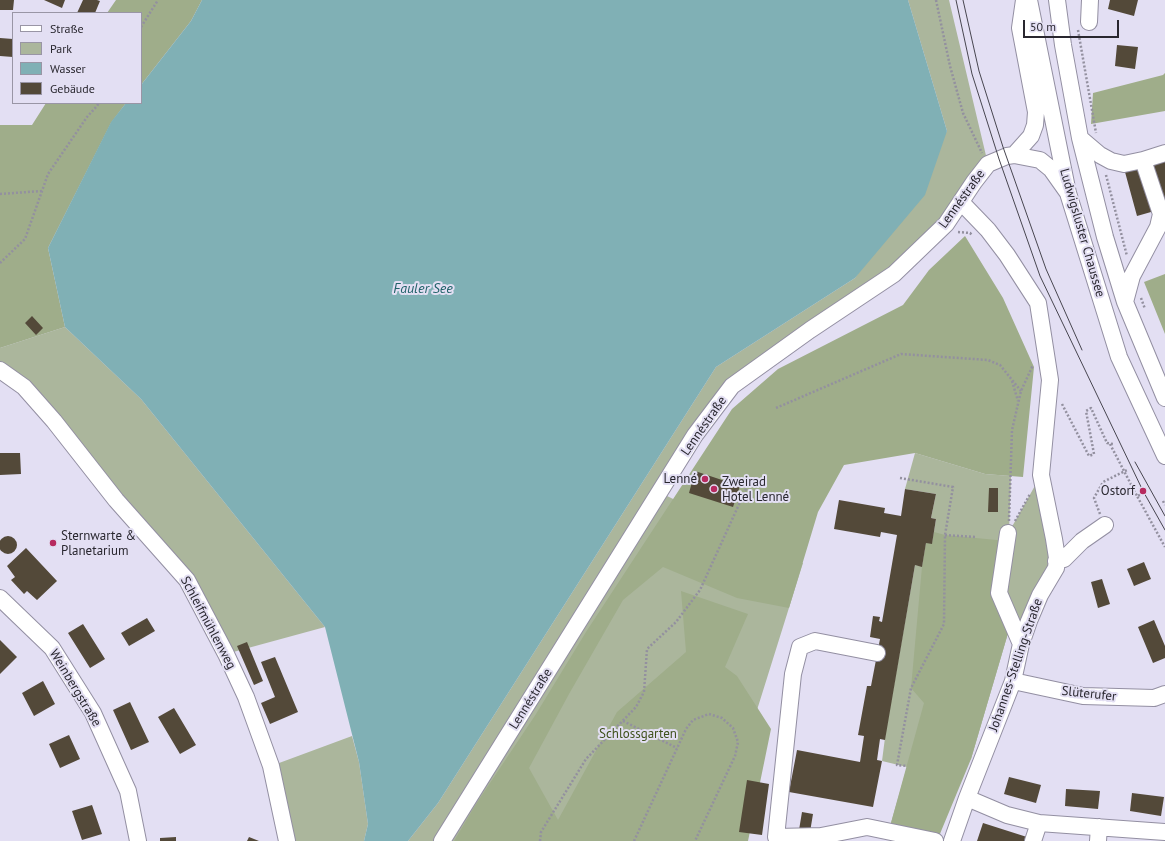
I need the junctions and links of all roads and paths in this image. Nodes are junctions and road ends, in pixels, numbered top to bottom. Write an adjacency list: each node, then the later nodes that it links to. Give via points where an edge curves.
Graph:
1 (158, 0): 8 (path)
2 (936, 0): 13 (path, via 963,113)
3 (1024, 0): 12 (street, via 1020,28 1036,112 1031,136)
4 (1029, 0): 16 (street, Ludwigsluster Chaussee)
5 (1057, 0): 10 (street, Ludwigsluster Chaussee)
6 (1090, 0): 7 (street)
7 (1089, 22)
8 (142, 25)
9 (98, 104): 15 (path, via 87,116 48,174)
10 (1080, 138): 14 (street, via 1111,161 1124,164); 23 (street, Ludwigsluster Chaussee, via 1105,237)
11 (1165, 153): 14 (street)
12 (1014, 155): 13 (street, Lennéstraße); 16 (street, via 1040,160 1051,169)
13 (986, 156): 18 (street, Lennéstraße)
14 (1143, 160): 19 (street)
15 (42, 191): 17 (path); 22 (path, via 25,239)
16 (1068, 193): 34 (street, Ludwigsluster Chaussee, via 1119,357)
17 (0, 194)
18 (961, 202): 20 (street, Lennéstraße); 36 (street, Johannes-Stelling-Straße, via 988,230 1038,303 1050,380)
19 (1163, 214): 23 (street, via 1132,276)
20 (946, 224): 21 (path, via 957,232 970,233); 63 (street, Lennéstraße, via 894,274 732,386 695,435)
21 (976, 238)
22 (0, 263)
23 (1125, 302): 28 (street, Ludwigsluster Chaussee)
24 (1034, 363): 27 (path)
25 (0, 370): 62 (street, Schleifmühlenweg, via 24,387 116,500 187,580 246,697 271,766)
26 (1011, 378): 27 (path); 30 (path); 31 (path, via 1000,365 988,360 901,354)
27 (1021, 391): 30 (path)
28 (1165, 398)
29 (1061, 401): 32 (path, via 1089,456 1094,454 1086,411 1091,408 1107,443)
30 (1019, 402): 43 (path, via 1012,430)
31 (776, 408)
32 (1110, 443): 33 (path); 35 (path)
33 (1113, 444)
34 (1165, 456)
35 (1125, 471): 41 (path, via 1103,482 1094,498); 46 (path)
36 (1041, 475): 43 (path); 47 (street, Johannes-Stelling-Straße)
37 (751, 478): 53 (path, via 700,590 676,622 647,649 644,692 636,707)
38 (900, 478): 44 (path, via 953,487)
39 (1163, 501): 40 (path)
40 (1165, 505)
41 (1098, 508)
42 (1104, 525): 47 (street, via 1082,541 1064,559)
43 (1008, 533): 49 (street, via 999,593)
44 (945, 535): 45 (path); 55 (path, via 944,624 911,688 897,765)
45 (975, 537)
46 (1165, 547)
47 (1056, 561): 49 (street, Johannes-Stelling-Straße, via 1056,568 1040,595)
48 (0, 598): 61 (street, Weinbergstraße, via 52,648 93,713 128,791)
49 (1021, 644): 51 (street, Johannes-Stelling-Straße)
50 (877, 653): 67 (street, via 815,641 800,647 794,674 776,837 821,836 867,827)
51 (1013, 681): 52 (street, Slüterufer, via 1083,696 1154,698); 56 (street, Johannes-Stelling-Straße)
52 (1165, 694)
53 (623, 721): 54 (path); 64 (path, via 586,759 541,832)
54 (677, 748): 65 (path); 66 (path, via 693,720 709,714 722,718 733,728 738,742 735,756)
55 (907, 766)
56 (967, 798): 57 (street, via 1007,815); 60 (street, Johannes-Stelling-Straße)
57 (1039, 822): 59 (street); 68 (street)
58 (1165, 832): 59 (street)
59 (1098, 834)
60 (955, 840)
61 (138, 841)
62 (287, 841)
63 (442, 841)
64 (540, 841)
65 (634, 841)
66 (694, 841)
67 (934, 841)
68 (1033, 841)

